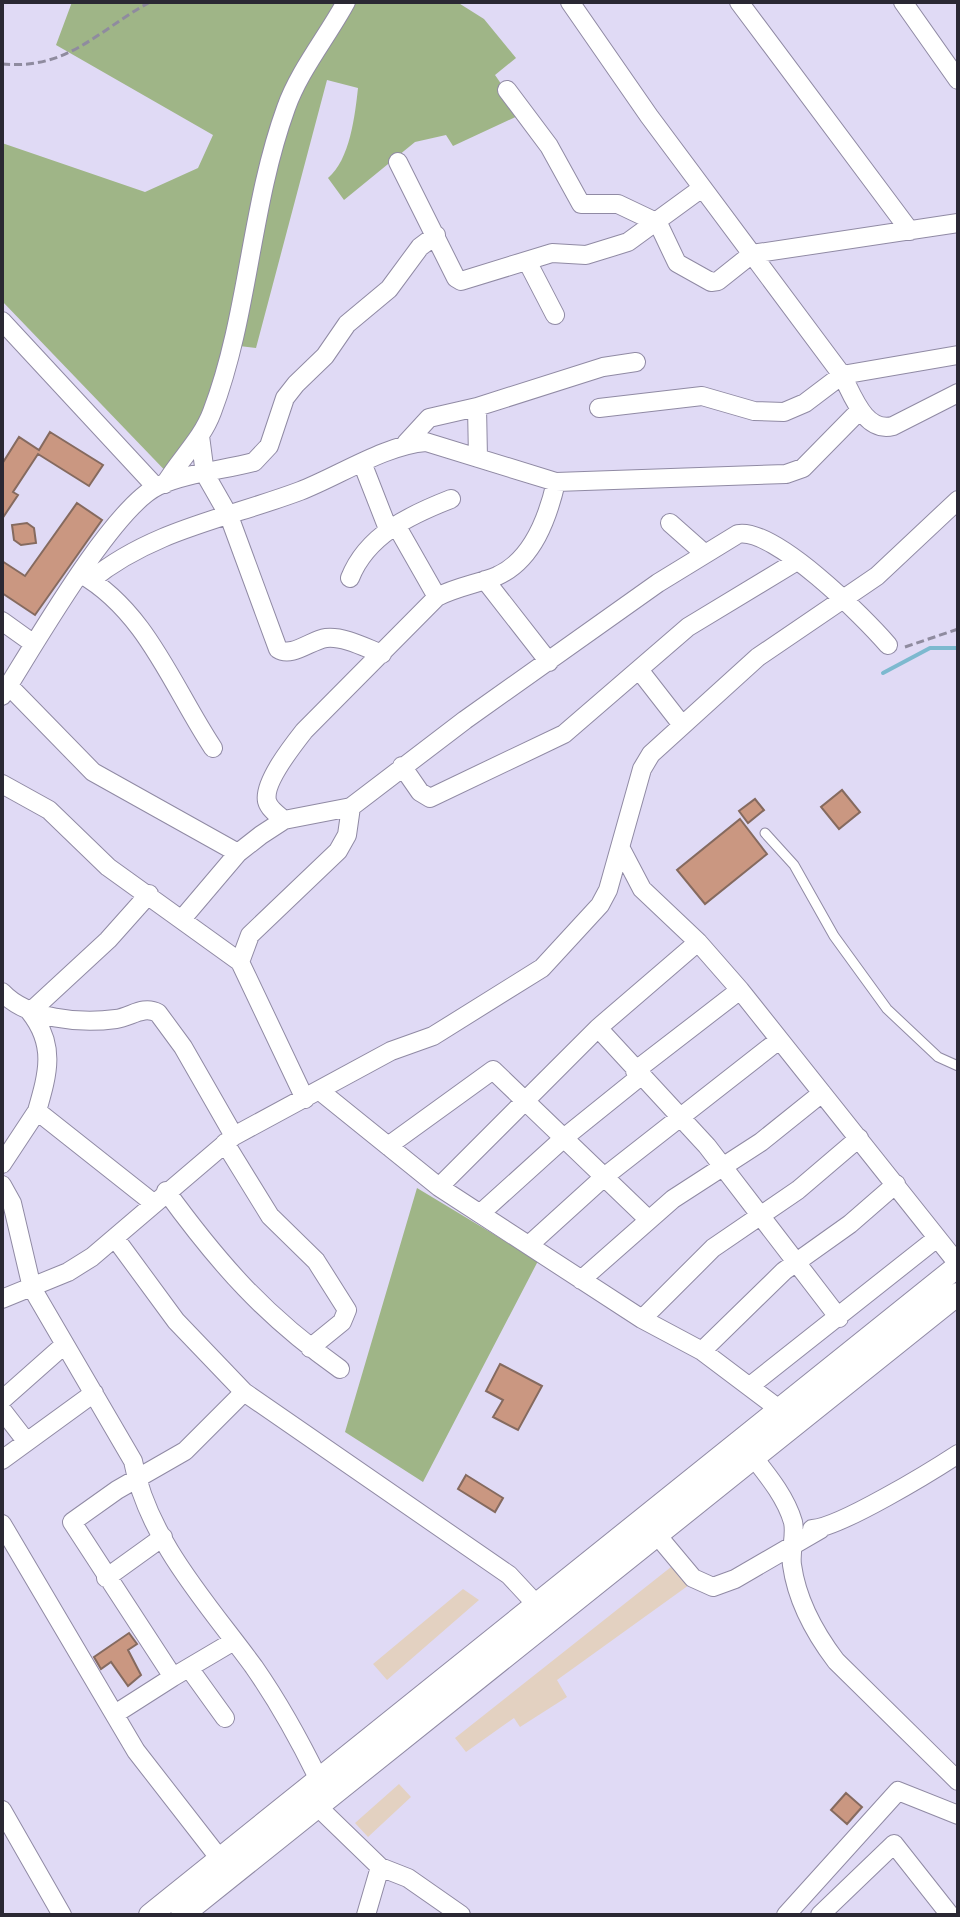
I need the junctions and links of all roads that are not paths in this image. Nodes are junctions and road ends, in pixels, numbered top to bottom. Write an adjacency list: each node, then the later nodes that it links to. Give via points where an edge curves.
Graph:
1 (346, 2): 24 (street, via 284,112 225,374)
2 (570, 2): 8 (street)
3 (739, 2): 11 (street)
4 (903, 2): 5 (street)
5 (958, 79)
6 (507, 90): 9 (street, via 549,146 581,204 618,204)
7 (398, 162): 12 (street)
8 (702, 188): 9 (street); 13 (street)
9 (658, 223): 13 (street, via 677,263 711,282); 14 (street, via 608,249 570,256 552,253)
10 (958, 223): 11 (street)
11 (910, 231): 13 (street)
12 (436, 235): 14 (street, via 461,281); 28 (street, via 296,384 263,454 254,462)
13 (752, 254): 19 (street)
14 (527, 261): 15 (street)
15 (555, 315)
16 (2, 321): 30 (street)
17 (958, 355): 19 (street)
18 (636, 362): 21 (street, via 603,367)
19 (842, 375): 22 (street, via 784,412 754,411 702,396); 23 (street)
20 (958, 393): 23 (street, via 882,429)
21 (477, 407): 25 (street, via 429,418); 26 (street)
22 (599, 408)
23 (860, 410): 29 (street, via 796,472)
24 (200, 436): 28 (street); 30 (street)
25 (406, 443): 26 (street, via 426,442); 27 (street)
26 (478, 458): 29 (street)
27 (363, 465): 33 (street); 35 (street)
28 (205, 474): 30 (street); 33 (street)
29 (556, 482): 40 (street, via 541,533 501,574)
30 (160, 486): 38 (street, via 134,505)
31 (451, 499): 35 (street)
32 (958, 500): 42 (street)
33 (229, 516): 38 (street, via 136,549); 46 (street, via 280,652 327,638)
34 (670, 523): 36 (street)
35 (392, 527): 39 (street, via 359,556); 41 (street)
36 (705, 554): 37 (street, via 744,533 775,543); 47 (street)
37 (797, 561): 42 (street); 48 (street, via 710,612)
38 (86, 577): 44 (street); 51 (street, via 123,610 162,658)
39 (350, 578)
40 (485, 580): 41 (street); 47 (street)
41 (437, 597): 46 (street)
42 (847, 599): 45 (street); 50 (street, via 758,657)
43 (2, 621): 44 (street)
44 (34, 644): 49 (street)
45 (888, 645)
46 (382, 654): 55 (street, via 286,755 267,793 269,806)
47 (549, 662): 52 (street)
48 (640, 671): 50 (street); 52 (street, via 564,734 438,795 425,796)
49 (5, 691): 58 (street, via 93,772)
50 (682, 725): 57 (street, via 645,761)
51 (213, 748)
52 (402, 766): 54 (street)
53 (2, 784): 59 (street, via 49,810 108,867)
54 (351, 807): 55 (street); 62 (street, via 347,835 338,851 250,935)
55 (284, 820): 58 (street)
56 (765, 833): 68 (lane, via 794,865 834,936 887,1009 938,1057)
57 (621, 849): 61 (street, via 642,889); 71 (street, via 600,905 542,968 433,1036 391,1051)
58 (238, 853): 60 (street)
59 (149, 894): 60 (street); 65 (street)
60 (182, 919): 62 (street)
61 (698, 942): 63 (street); 66 (street)
62 (240, 962): 71 (street)
63 (740, 990): 67 (street); 69 (street)
64 (2, 992): 65 (street)
65 (30, 1012): 73 (street, via 45,1034 46,1046); 77 (street, via 95,1019 145,1010 158,1013 177,1037)
66 (598, 1028): 69 (street); 72 (street)
67 (779, 1040): 70 (street); 74 (street)
68 (958, 1066)
69 (639, 1073): 74 (street); 75 (street)
70 (822, 1093): 76 (street); 80 (street)
71 (312, 1095): 77 (street); 78 (street)
72 (525, 1099): 75 (street); 78 (street, via 490,1070); 84 (street)
73 (37, 1111): 79 (street); 85 (street)
74 (681, 1116): 80 (street); 81 (street)
75 (565, 1137): 81 (street); 86 (street)
76 (859, 1138): 82 (street); 87 (street, via 798,1190)
77 (230, 1139): 85 (street); 101 (street, via 270,1216 316,1261 347,1310 342,1322)
78 (388, 1146): 84 (street)
79 (2, 1164)
80 (724, 1166): 87 (street); 88 (street)
81 (604, 1177): 88 (street); 91 (street)
82 (896, 1184): 90 (street); 92 (street)
83 (2, 1185): 95 (street, via 12,1203)
84 (439, 1187): 86 (street)
85 (159, 1196): 89 (street); 101 (street, via 229,1274)
86 (482, 1212): 91 (street)
87 (760, 1214): 92 (street); 99 (street, via 713,1248)
88 (649, 1220): 94 (street)
89 (115, 1238): 95 (street, via 68,1272); 105 (street, via 176,1321)
90 (937, 1238): 93 (street); 98 (street)
91 (529, 1245): 94 (street)
92 (796, 1261): 98 (street); 102 (street)
93 (958, 1265): 108 (street)
94 (581, 1280): 99 (street)
95 (32, 1288): 97 (street); 100 (street)
96 (958, 1294): 112 (street)
97 (2, 1299)
98 (839, 1318): 104 (street)
99 (642, 1319): 102 (street)
100 (63, 1346): 106 (street); 107 (street)
101 (310, 1348): 103 (street)
102 (702, 1351): 104 (street)
103 (340, 1369)
104 (750, 1386): 108 (street)
105 (244, 1392): 114 (street, via 197,1441); 122 (street, via 509,1575)
106 (94, 1393): 110 (street); 114 (street, via 133,1461)
107 (2, 1400)
108 (779, 1409): 122 (street)
109 (2, 1410): 110 (street)
110 (26, 1441): 113 (street)
111 (958, 1454): 116 (street)
112 (754, 1458): 115 (street); 118 (street)
113 (2, 1460)
114 (135, 1479): 119 (street); 121 (street, via 72,1522)
115 (793, 1522): 116 (street); 120 (street)
116 (821, 1529): 120 (street)
117 (5, 1533): 125 (street)
118 (657, 1535): 120 (street, via 706,1587 735,1579); 129 (street)
119 (163, 1537): 121 (street); 123 (street)
120 (793, 1546): 128 (street, via 798,1590 823,1643)
121 (106, 1578): 124 (street)
122 (536, 1604): 127 (street)
123 (234, 1641): 124 (street); 127 (street, via 280,1707)
124 (181, 1672): 125 (street); 126 (street)
125 (115, 1714): 132 (street, via 136,1751)
126 (225, 1718)
127 (319, 1780): 132 (street)
128 (958, 1781)
129 (317, 1806): 133 (street); 137 (street)
130 (2, 1810): 135 (street)
131 (958, 1815): 134 (street, via 898,1791)
132 (220, 1859): 136 (street)
133 (380, 1867): 138 (street); 139 (street, via 408,1878)
134 (792, 1913)
135 (62, 1915)
136 (150, 1915)
137 (182, 1915)
138 (366, 1915)
139 (461, 1915)
140 (820, 1915): 141 (street, via 894,1844)
141 (950, 1915)

